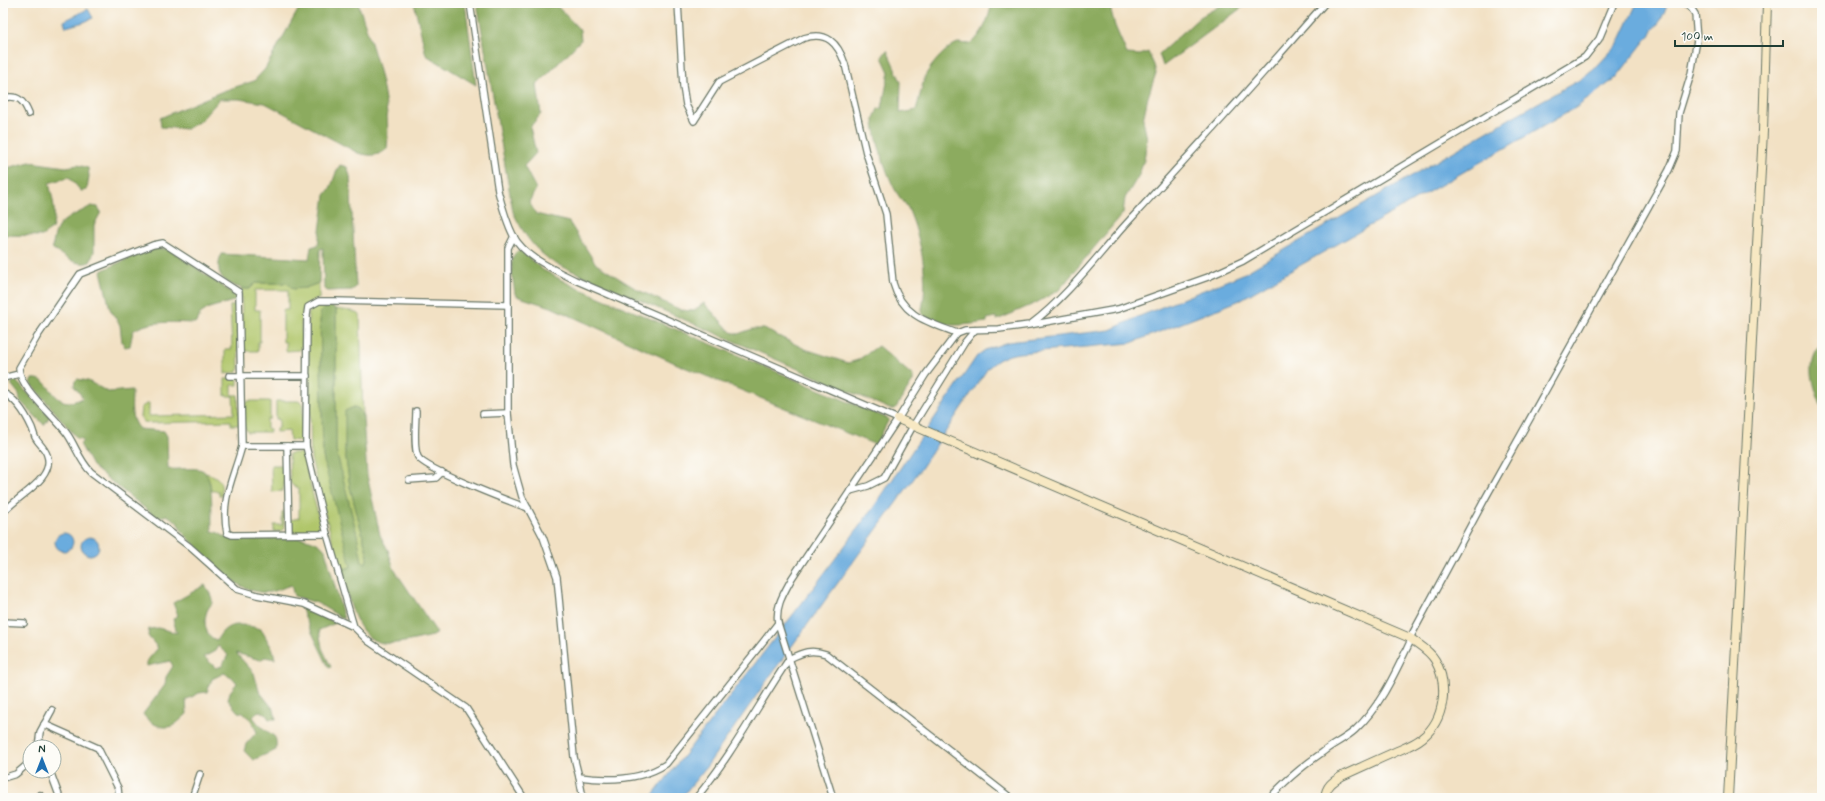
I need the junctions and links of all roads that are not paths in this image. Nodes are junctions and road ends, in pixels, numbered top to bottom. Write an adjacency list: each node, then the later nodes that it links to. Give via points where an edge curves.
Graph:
1 (470, 3): 10 (street, via 498,191)
2 (678, 3): 14 (street, via 683,86 686,105 694,121 718,82 804,38 814,35 826,36 834,44 845,64 866,153 883,202 896,291 909,311 924,321)
3 (1326, 3): 12 (street, via 1064,294)
4 (1614, 3): 12 (street, via 1599,39 1585,57 1243,260 1208,276 1118,309)
5 (1683, 3): 7 (street)
6 (1767, 3): 60 (street, via 1763,131)
7 (1691, 6): 40 (street, via 1695,14 1697,40 1691,74 1679,113 1677,151 1669,170 1482,504)
8 (3, 98): 9 (street, via 20,98)
9 (29, 114)
10 (514, 236): 11 (street, via 508,248); 24 (street, via 543,264 575,280)
11 (508, 305): 18 (street, via 334,301 313,303 308,307 307,314); 22 (street)
12 (1029, 325): 13 (street)
13 (975, 330): 14 (street); 25 (street)
14 (957, 333): 24 (street, via 926,374)
15 (19, 374): 17 (street, via 22,362 37,337 80,274 153,245 163,244 239,292); 19 (street); 39 (street, via 24,384 62,427 90,472 190,547 237,589 257,596 304,604)
16 (228, 376): 17 (street)
17 (241, 376): 18 (street); 26 (street)
18 (307, 376): 28 (street)
19 (3, 378)
20 (3, 394): 33 (street, via 13,399 27,417 34,436 47,454 49,463 41,478)
21 (416, 411): 29 (street, via 417,456 430,467)
22 (508, 413): 23 (street); 32 (street, via 512,465)
23 (483, 414)
24 (898, 419): 25 (street); 31 (street)
25 (913, 426): 31 (street, via 884,478 868,486); 40 (street)
26 (242, 446): 27 (street); 34 (street, via 227,491 227,533)
27 (287, 446): 28 (street); 34 (street)
28 (306, 446): 35 (street)
29 (442, 472): 30 (street, via 436,478); 32 (street)
30 (409, 480)
31 (850, 490): 38 (street, via 782,597 776,613)
32 (528, 508): 47 (street, via 543,537 557,577 574,757)
33 (3, 513)
34 (289, 534): 35 (street)
35 (327, 534): 39 (street)
36 (3, 622): 37 (street)
37 (24, 623)
38 (779, 626): 41 (street); 47 (street, via 666,764 644,775 624,778)
39 (354, 627): 53 (street, via 368,641 466,708)
40 (1410, 639): 58 (street, via 1381,697 1356,728 1288,779); 59 (street, via 1435,659 1440,670 1443,704 1435,723 1422,738 1332,782 1326,790)
41 (789, 656): 55 (street, via 725,760); 56 (street); 57 (street, via 816,651 826,654)
42 (52, 710): 43 (street)
43 (44, 724): 44 (street); 51 (street, via 98,748 118,788)
44 (39, 739)
45 (22, 769): 48 (street, via 16,774)
46 (200, 774): 52 (street)
47 (579, 777): 54 (street)
48 (3, 778)
49 (53, 779): 50 (street)
50 (60, 798)
51 (119, 798)
52 (192, 798)
53 (524, 798)
54 (583, 798)
55 (696, 798)
56 (833, 798)
57 (1011, 798)
58 (1270, 798)
59 (1325, 798)
60 (1728, 798)

